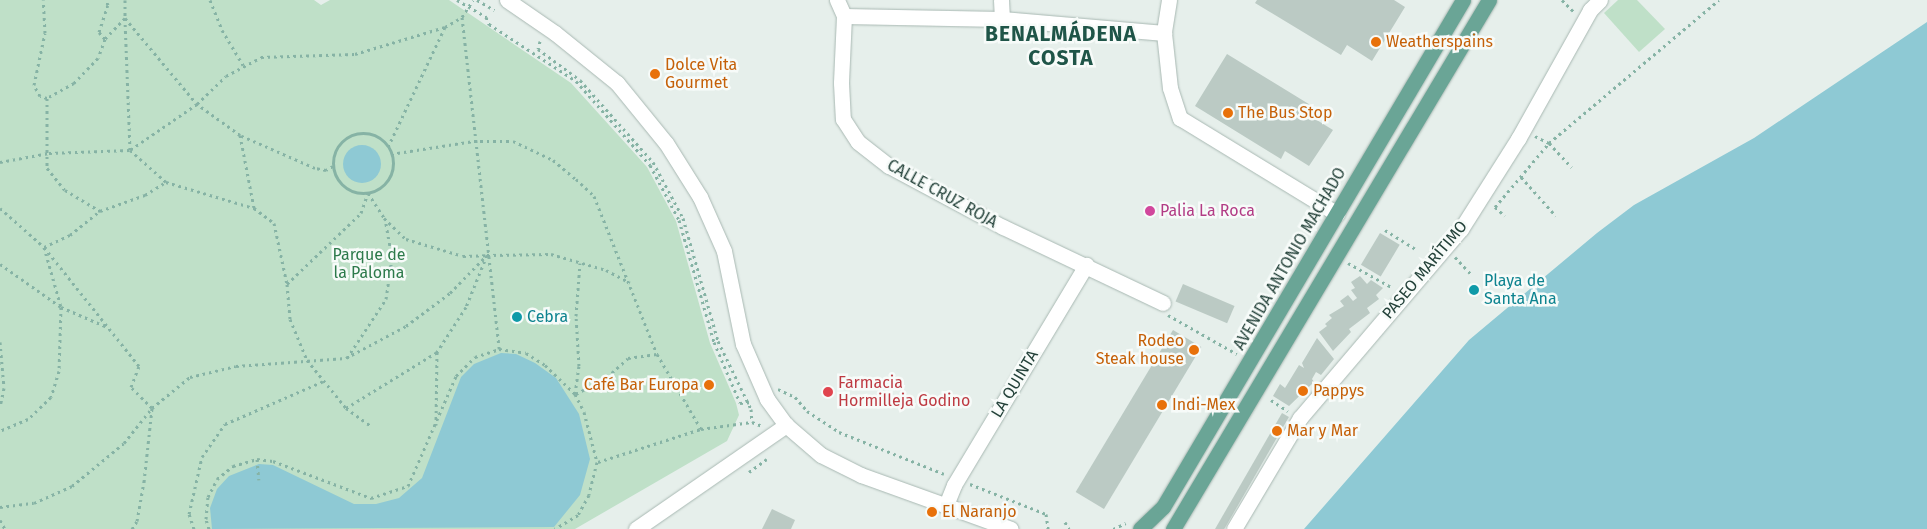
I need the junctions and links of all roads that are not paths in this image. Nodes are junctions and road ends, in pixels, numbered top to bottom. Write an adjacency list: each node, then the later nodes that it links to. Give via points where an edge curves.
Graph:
1 (837, 0): 8 (street, CALLE CRUZ ROJA)
2 (1001, 0): 9 (street)
3 (1169, 0): 10 (street)
4 (1463, 0): 11 (main road, AVENIDA ANTONIO MACHADO)
5 (1489, 0): 19 (main road)
6 (1600, 0): 20 (street, PASEO MARÍTIMO, via 1590,10 1518,139 1461,229 1300,418)
7 (505, 7): 14 (street, via 555,33 616,83 666,143 700,197 724,251 743,344 765,394)
8 (844, 16): 9 (street); 12 (street, CALLE CRUZ ROJA, via 843,119 858,142 897,171 1003,227)
9 (1002, 18): 10 (street)
10 (1164, 33): 11 (street, via 1170,88 1180,118)
11 (1337, 214): 18 (main road, AVENIDA ANTONIO MACHADO, via 1164,507)
12 (1086, 265): 13 (street, CALLE CRUZ ROJA); 15 (street, LA QUINTA)
13 (1163, 303)
14 (786, 425): 15 (street, via 821,455 860,475); 16 (street)
15 (946, 505): 17 (street)
16 (636, 529)
17 (1011, 529)
18 (1140, 529)
19 (1173, 529)
20 (1234, 529)

